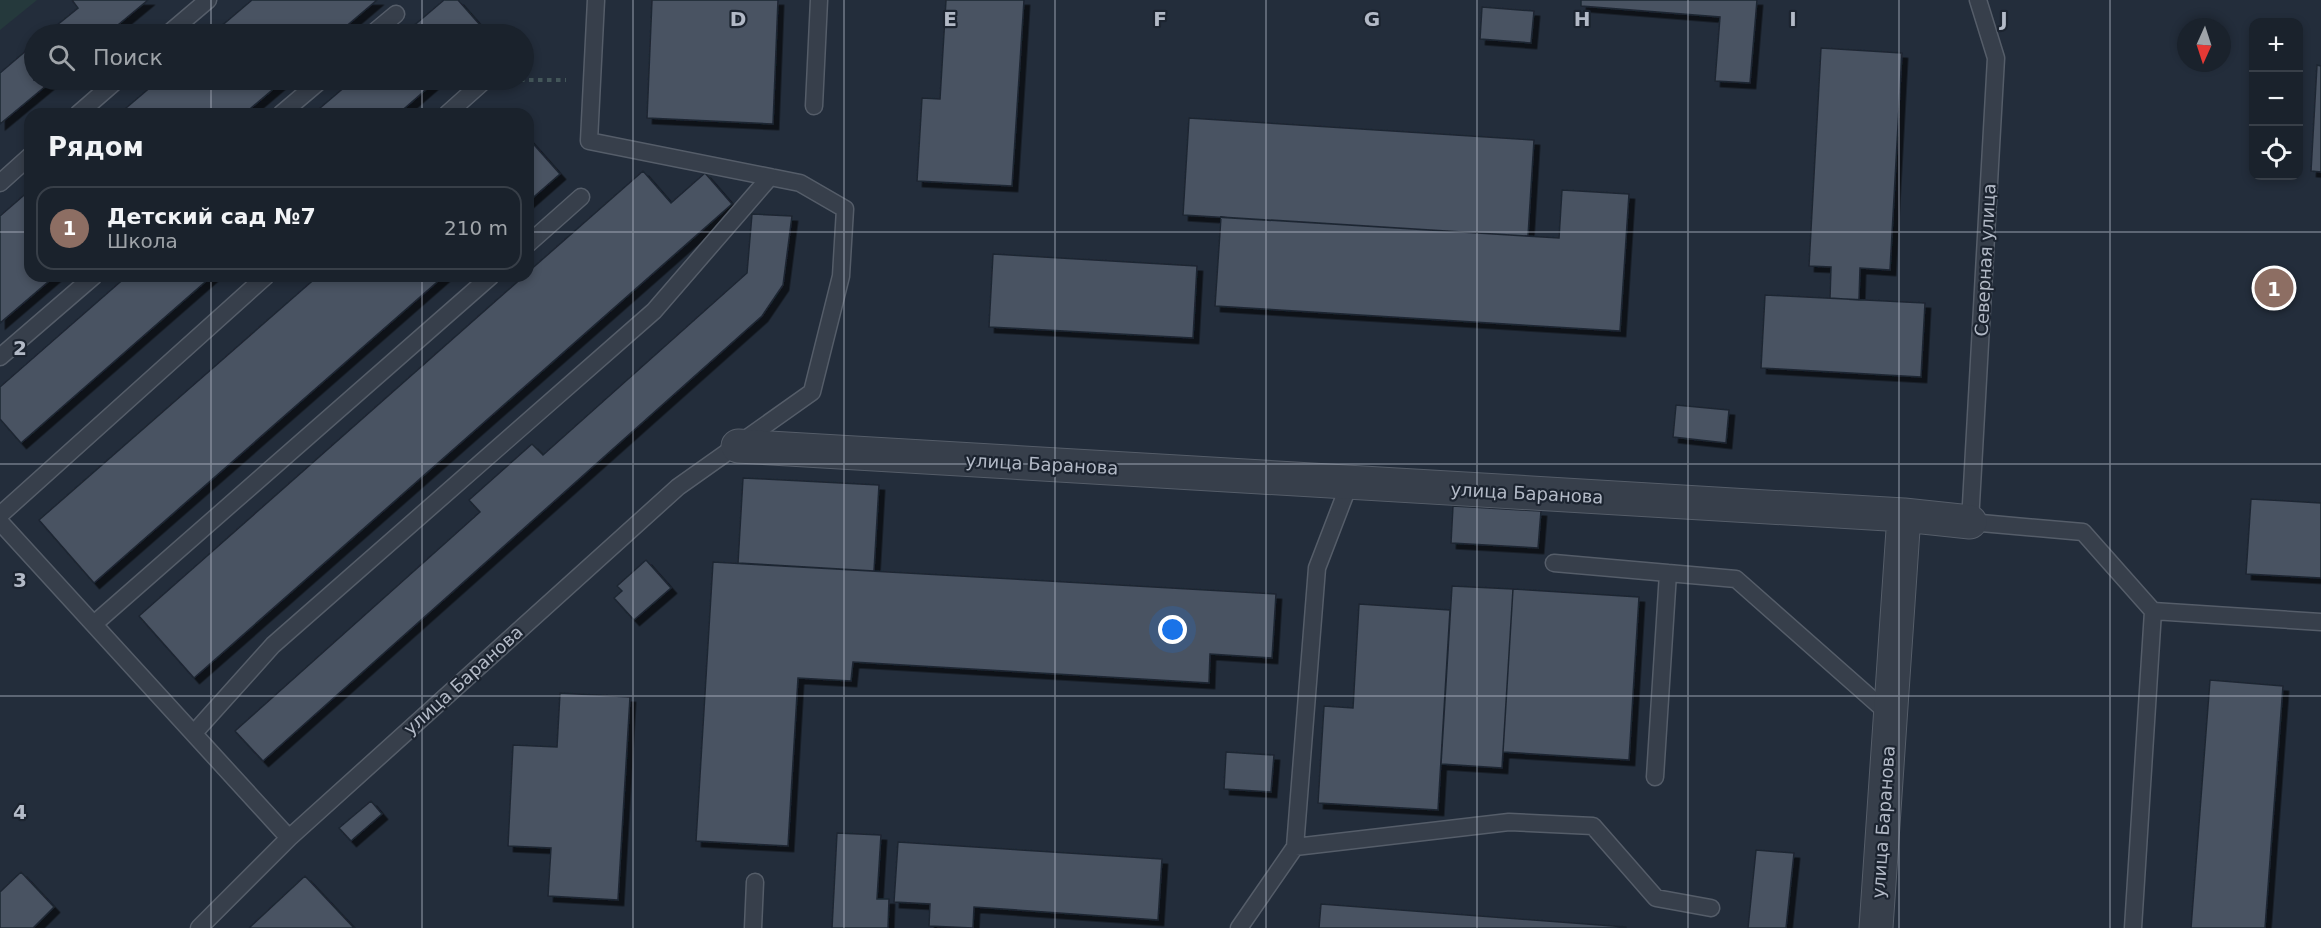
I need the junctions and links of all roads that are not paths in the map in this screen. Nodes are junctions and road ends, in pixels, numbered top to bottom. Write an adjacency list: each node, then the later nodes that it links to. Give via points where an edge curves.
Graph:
1 (208, 0): 6 (lane)
2 (596, 0): 16 (lane, улица Баранова, via 589,141)
3 (819, 0): 11 (lane)
4 (1978, 0): 29 (lane, Северная улица, via 1996,58)
5 (396, 14): 7 (lane)
6 (180, 24)
7 (384, 24)
8 (106, 90): 12 (lane)
9 (309, 90): 13 (lane)
10 (474, 90): 14 (lane)
11 (814, 106)
12 (85, 108)
13 (288, 108)
14 (454, 108)
15 (24, 161): 17 (lane)
16 (770, 177): 24 (lane, улица Баранова, via 800,183 845,209 841,276 812,392); 36 (lane, via 654,311 273,645)
17 (0, 183)
18 (581, 197): 19 (lane)
19 (534, 239)
20 (87, 282): 23 (lane)
21 (260, 282): 26 (lane)
22 (484, 282): 34 (lane)
23 (0, 357)
24 (738, 446): 25 (street, улица Баранова); 38 (lane, улица Баранова, via 678,487)
25 (1350, 482): 27 (street, улица Баранова); 39 (lane, via 1317,568)
26 (0, 515)
27 (1904, 515): 29 (street); 35 (street, улица Баранова)
28 (0, 522): 34 (lane)
29 (1970, 522): 32 (lane, via 2083,532)
30 (1554, 563): 31 (lane)
31 (1668, 573): 35 (lane, via 1736,579); 37 (lane)
32 (2153, 611): 33 (lane); 46 (lane)
33 (2321, 622)
34 (94, 624): 36 (lane)
35 (1890, 716): 45 (street, улица Баранова)
36 (194, 734): 38 (lane)
37 (1655, 777)
38 (289, 838): 42 (lane, улица Баранова)
39 (1295, 846): 41 (lane, via 1509,822 1593,826 1656,898); 44 (lane)
40 (755, 882): 43 (lane)
41 (1711, 908)
42 (199, 928)
43 (753, 928)
44 (1239, 928)
45 (1876, 928)
46 (2133, 928)

